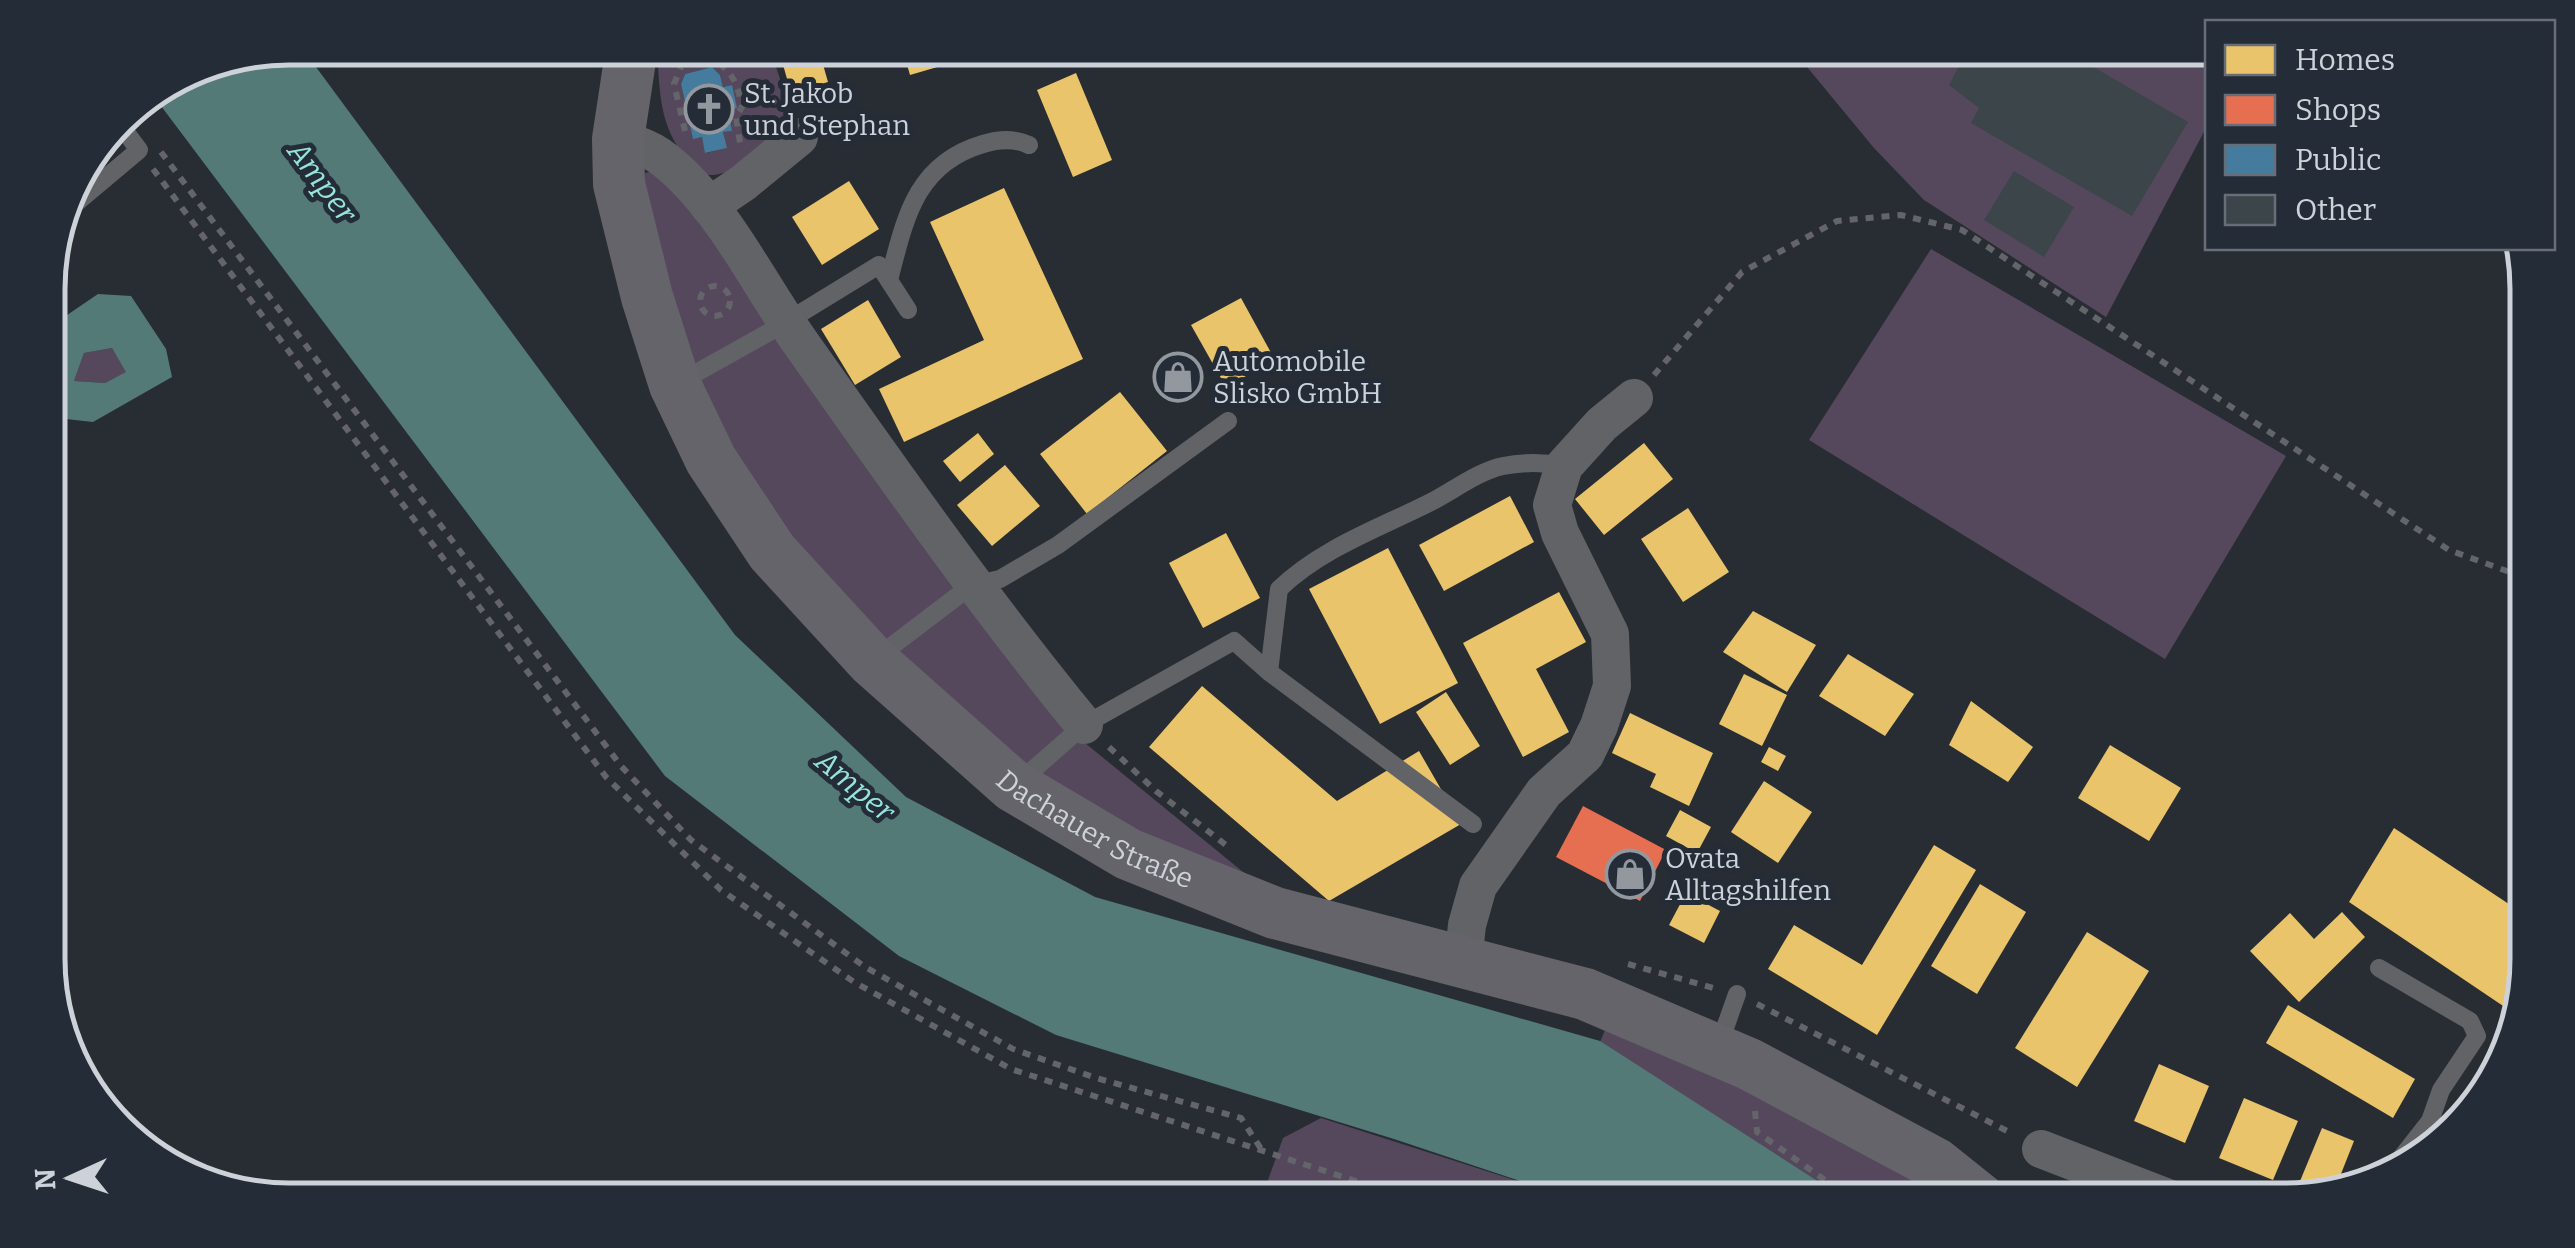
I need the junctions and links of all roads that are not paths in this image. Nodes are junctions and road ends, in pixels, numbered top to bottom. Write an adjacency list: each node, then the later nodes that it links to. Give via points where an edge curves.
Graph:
1 (629, 65): 4 (main road, Dachauer Straße)
2 (130, 131): 6 (lane, via 146,145)
3 (799, 137): 7 (street)
4 (618, 139): 7 (street, via 652,148); 11 (main road, Dachauer Straße, via 628,225)
5 (1029, 145): 8 (lane, via 1017,139 978,145 931,170)
6 (86, 195)
7 (709, 206): 10 (street)
8 (889, 280): 9 (lane); 10 (lane, via 879,265)
9 (908, 310)
10 (786, 322): 11 (lane); 15 (street)
11 (675, 384): 16 (main road, Dachauer Straße, via 711,460 772,552)
12 (1634, 398): 14 (street)
13 (1228, 422): 15 (lane, via 1058,544 1000,579)
14 (1564, 466): 17 (lane, via 1498,467 1358,534 1293,576 1279,589); 21 (street, via 1552,504 1610,634 1612,686 1584,755 1544,792 1478,886)
15 (972, 584): 16 (lane); 18 (street)
16 (872, 661): 19 (main road, Dachauer Straße)
17 (1269, 672): 18 (lane, via 1234,641); 20 (lane)
18 (1084, 725): 19 (lane)
19 (1014, 786): 21 (main road, Dachauer Straße, via 1128,854 1275,913)
20 (1473, 824)
21 (1463, 962): 24 (main road, Dachauer Straße, via 1584,994)
22 (2379, 968): 25 (lane, via 2470,1021 2476,1036)
23 (1737, 994): 24 (lane)
24 (1733, 1058): 27 (main road, Dachauer Straße)
25 (2411, 1145)
26 (2041, 1148): 28 (street)
27 (1960, 1183)
28 (2130, 1183)

